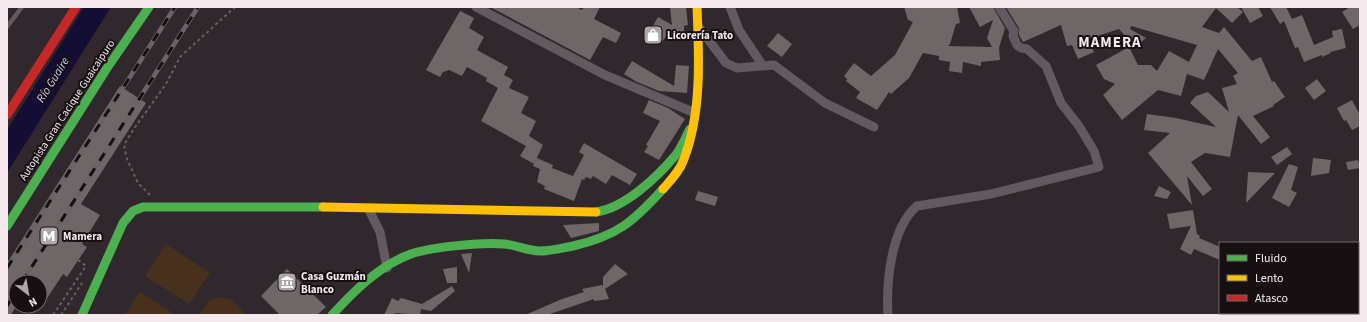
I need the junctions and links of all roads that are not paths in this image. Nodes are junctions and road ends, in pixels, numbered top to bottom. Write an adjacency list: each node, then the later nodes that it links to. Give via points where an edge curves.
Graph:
1 (22, 7): 9 (lane)
2 (76, 7): 12 (main road)
3 (149, 7): 16 (main road, Autopista Gran Cacique Guaicaipuro, via 107,68)
4 (476, 7): 11 (street, via 605,75)
5 (697, 7): 8 (main road)
6 (730, 7): 10 (street, via 739,30)
7 (998, 7): 20 (street, via 1014,31 1016,45 1027,49 1046,66 1061,103 1094,151 1099,167 991,194 917,206 909,213 901,227 890,264)
8 (698, 26): 10 (street, via 726,63 737,68); 11 (main road, via 699,66)
9 (7, 27)
10 (763, 66): 13 (street, via 774,64 825,103)
11 (695, 113): 14 (main road)
12 (7, 115)
13 (874, 127)
14 (690, 129): 15 (main road, via 676,155 640,190 617,205 598,212); 17 (main road, via 683,161 670,181 646,207 616,232 576,245 543,251 502,244 461,244 411,254)
15 (368, 208): 17 (street, via 380,232); 18 (main road, via 143,207 133,211 123,223)
16 (7, 226)
17 (387, 268): 19 (main road, via 351,293)
18 (82, 315)
19 (332, 315)
20 (888, 315)

